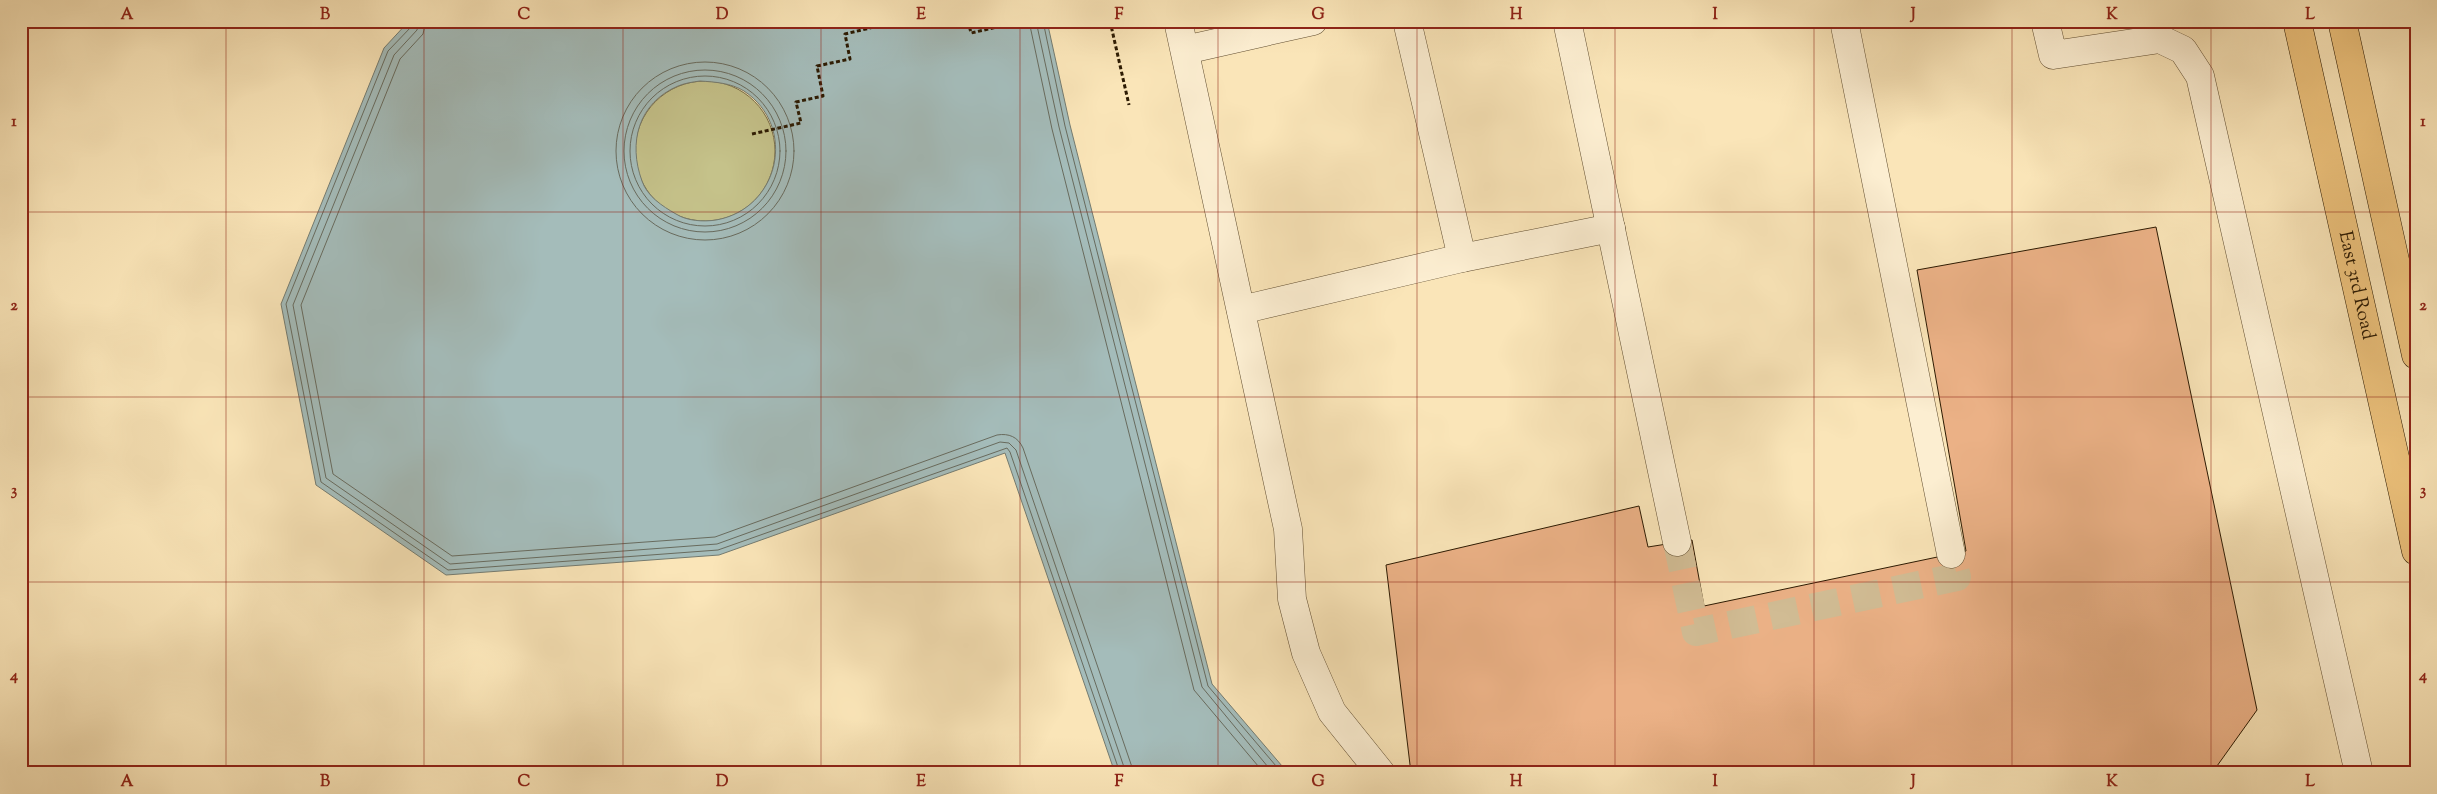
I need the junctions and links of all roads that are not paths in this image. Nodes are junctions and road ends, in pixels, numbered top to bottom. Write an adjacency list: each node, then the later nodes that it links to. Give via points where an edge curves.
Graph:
1 (1178, 21): 9 (lane)
2 (1313, 21): 9 (lane)
3 (1406, 21): 11 (lane)
4 (1567, 21): 10 (lane)
5 (1844, 21): 16 (lane)
6 (2045, 21): 18 (lane, via 2053,55 2160,39 2183,50 2200,76)
7 (2297, 21): 15 (main road, East 3rd Road)
8 (2342, 21): 13 (main road)
9 (1184, 50): 12 (lane)
10 (1610, 228): 11 (lane); 14 (lane)
11 (1462, 258): 12 (lane)
12 (1241, 310): 17 (lane, via 1288,529 1292,599 1306,653 1332,712)
13 (2416, 354)
14 (1677, 542)
15 (2416, 551)
16 (1951, 554)
17 (1381, 773)
18 (2359, 773)

